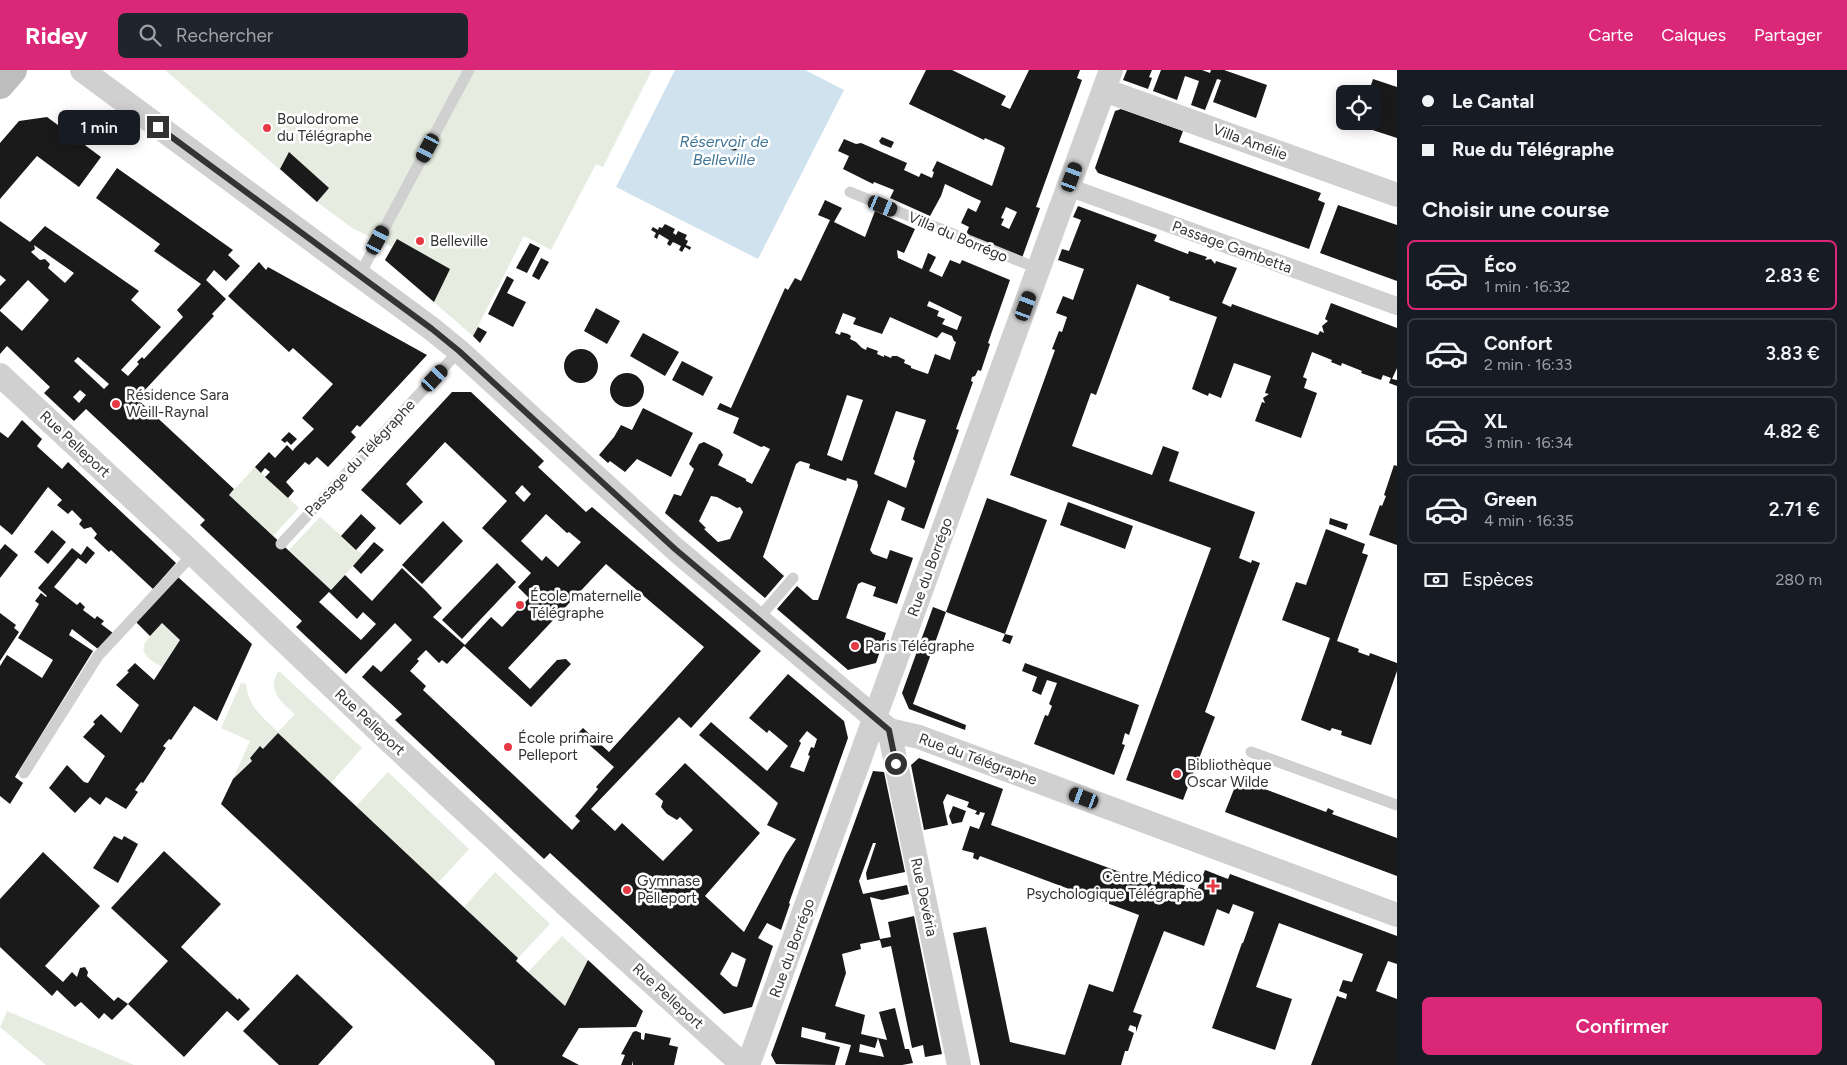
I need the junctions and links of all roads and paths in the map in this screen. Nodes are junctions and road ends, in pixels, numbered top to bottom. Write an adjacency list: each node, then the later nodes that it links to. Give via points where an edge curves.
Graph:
1 (13, 70): 5 (main road)
2 (82, 70): 10 (street, Rue du Télégraphe)
3 (469, 70): 10 (lane)
4 (1108, 80): 6 (street, Rue du Borrégo); 8 (street, Villa Amélie)
5 (0, 84)
6 (1068, 187): 9 (street, Rue du Borrégo); 11 (street, Passage Gambetta)
7 (850, 192): 9 (lane, Villa du Borrégo)
8 (1397, 195)
9 (1039, 269): 18 (street, Rue du Borrégo)
10 (359, 276): 12 (street, Rue du Télégraphe)
11 (1397, 306)
12 (459, 351): 14 (lane, Passage du Télégraphe); 17 (street, Rue du Télégraphe, via 675,549)
13 (0, 375): 15 (street, Rue Pelleport)
14 (281, 544)
15 (193, 554): 20 (lane, via 98,656); 23 (street, Rue Pelleport, via 558,897)
16 (793, 578): 17 (lane)
17 (758, 619): 18 (street, Rue du Télégraphe)
18 (882, 724): 22 (street, Rue du Télégraphe); 25 (street, Rue du Borrégo); 26 (street, Rue Devéria)
19 (1251, 752): 21 (lane)
20 (24, 773)
21 (1397, 805)
22 (1397, 915)
23 (720, 1056): 24 (street, Rue Pelleport)
24 (743, 1065)
25 (748, 1065)
26 (959, 1065)

